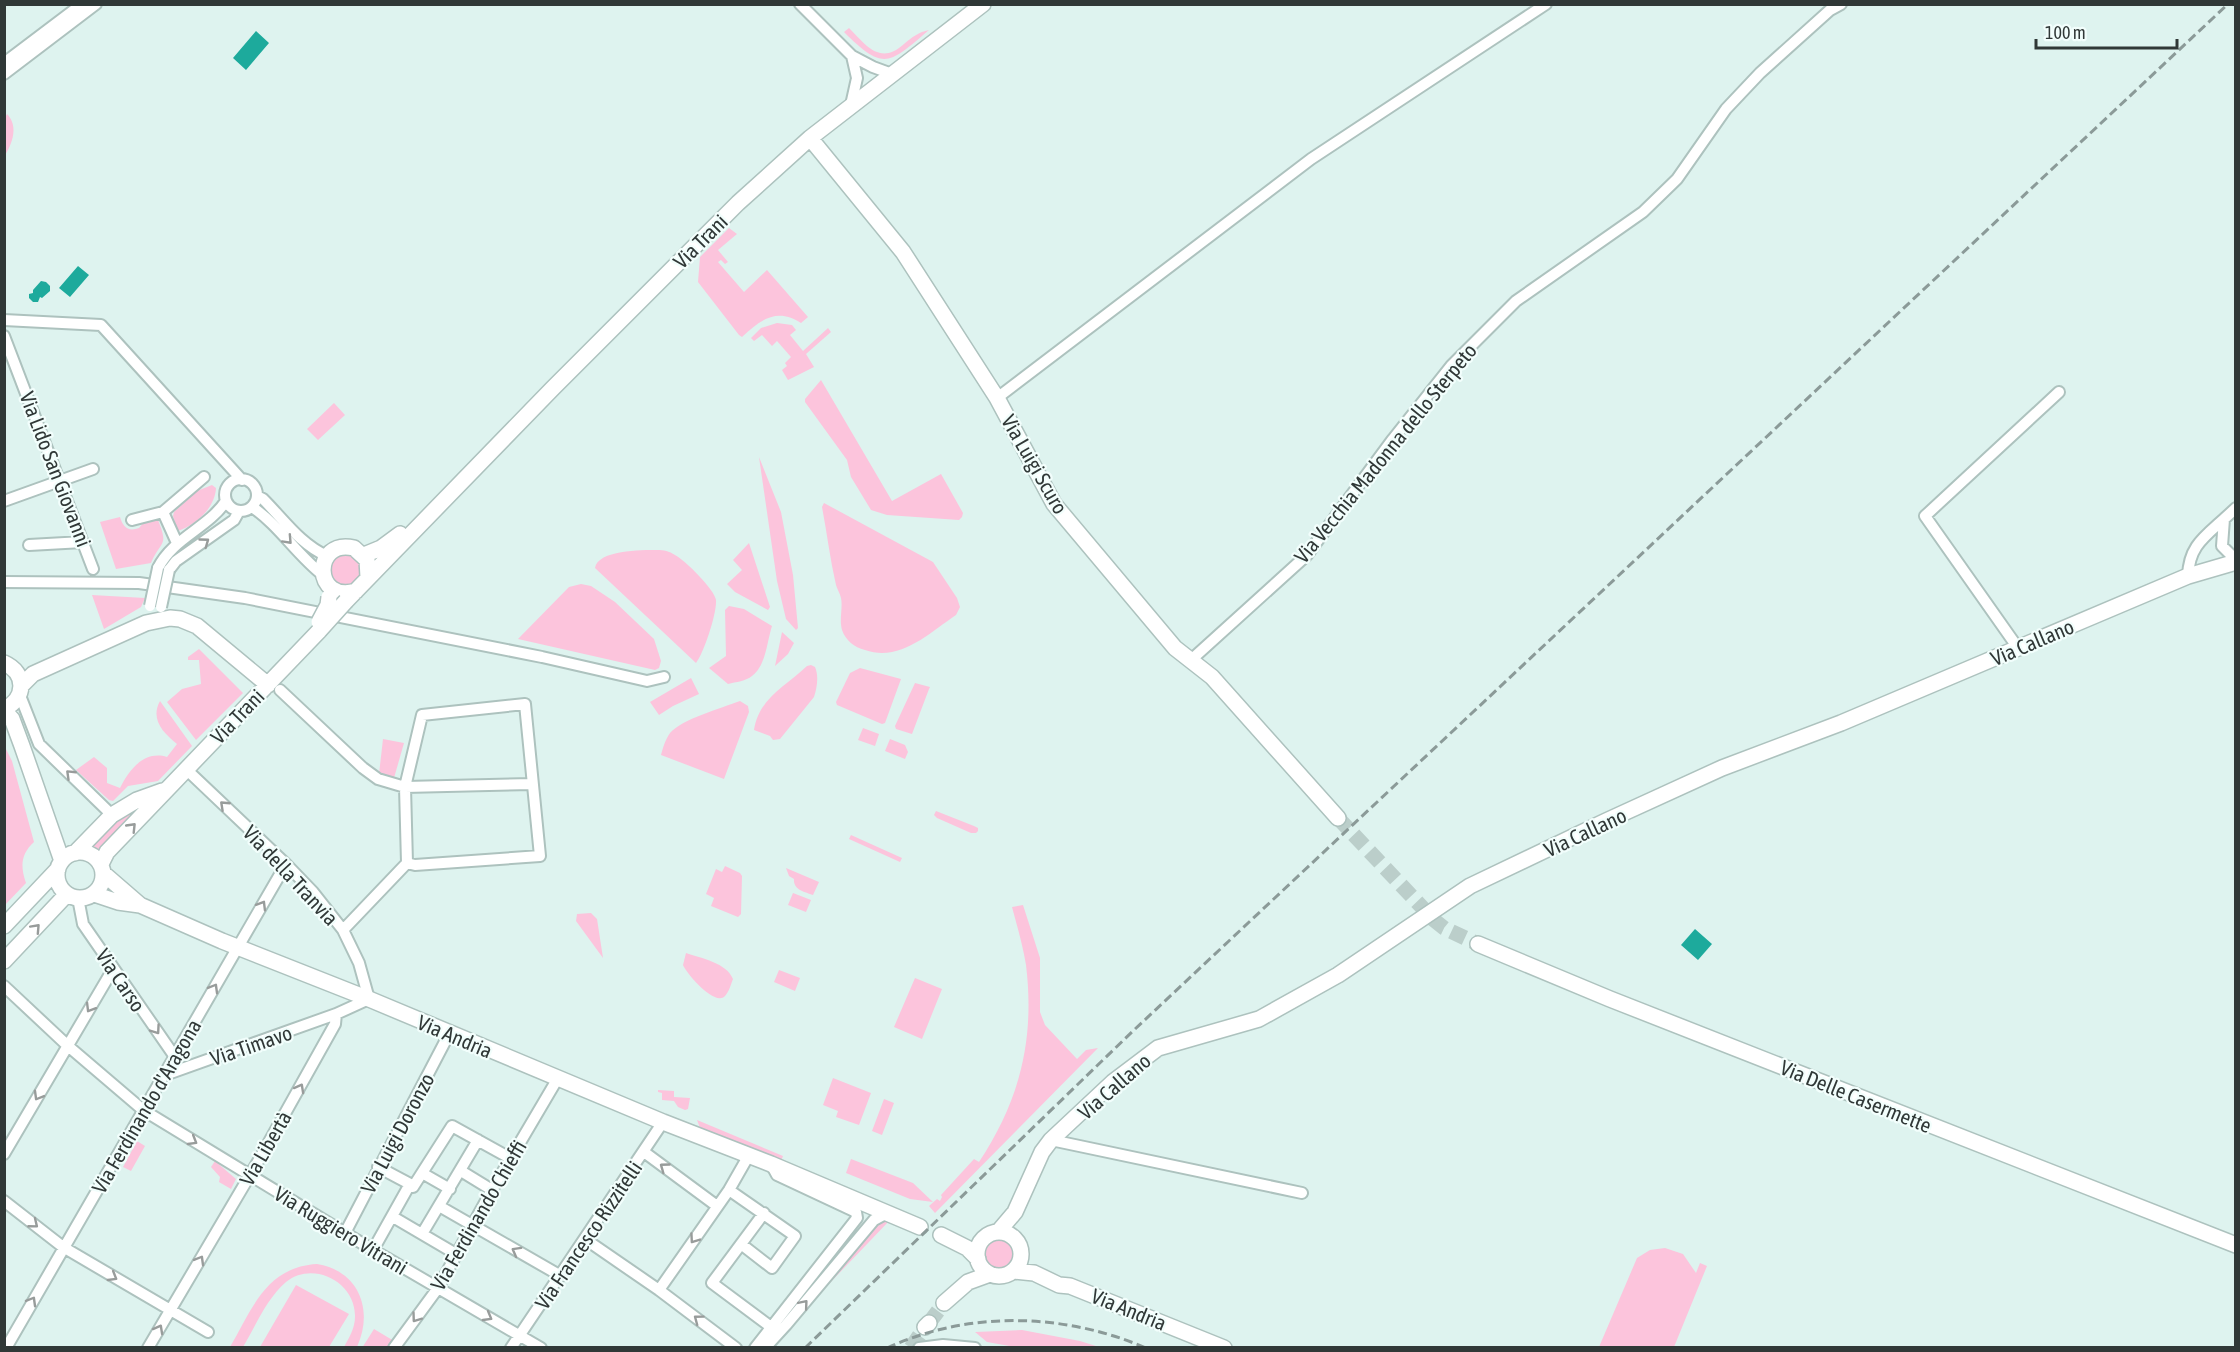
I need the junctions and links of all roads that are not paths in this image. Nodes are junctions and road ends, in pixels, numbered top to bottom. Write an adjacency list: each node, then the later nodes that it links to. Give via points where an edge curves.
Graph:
1 (82, 4): 8 (street)
2 (96, 4): 9 (street)
3 (800, 4): 7 (street)
4 (983, 4): 10 (main road, Via Trani)
5 (1546, 4): 16 (street, via 1311,159)
6 (1841, 4): 46 (street, Via Vecchia Madonna dello Sterpeto, via 1760,73 1726,109 1677,179 1643,212 1516,301 1451,366 1307,555)
7 (852, 56): 10 (street); 11 (street, via 857,78)
8 (4, 63)
9 (4, 74)
10 (892, 74): 11 (main road, Via Trani)
11 (850, 109): 12 (main road, Via Trani)
12 (810, 138): 16 (main road, Via Luigi Scuro, via 903,252); 24 (main road, Via Trani, via 738,203)
13 (4, 320): 20 (street, via 101,325)
14 (4, 336): 19 (street, Via Lido San Giovanni)
15 (2060, 392): 45 (street, via 1925,516)
16 (997, 398): 46 (main road, Via Luigi Scuro, via 1054,504 1175,648)
17 (93, 470): 19 (street)
18 (204, 477): 27 (street)
19 (61, 480): 21 (street); 30 (street, Via Lido San Giovanni)
20 (242, 480): 22 (street, via 228,486); 23 (street, via 251,483)
21 (4, 501)
22 (226, 501): 26 (street); 31 (street)
23 (254, 501): 26 (street); 34 (street, via 263,499 305,543); 41 (street, one-way to 41)
24 (442, 504): 33 (main road, Via Trani, via 381,548); 39 (main road, Via Trani)
25 (2235, 508): 28 (street)
26 (239, 511): 37 (street, one-way to 26, via 200,546 234,520)
27 (163, 512): 29 (street); 31 (street)
28 (2224, 519): 35 (street, via 2222,546); 38 (street, via 2197,545 2188,563)
29 (132, 520)
30 (83, 542): 32 (street); 36 (street, Via Lido San Giovanni)
31 (177, 543): 37 (street)
32 (29, 545)
33 (364, 555): 34 (main road, via 348,547); 39 (main road)
34 (327, 556): 41 (main road, Via Trani)
35 (2235, 561): 38 (main road, Via Callano)
36 (93, 569)
37 (163, 569): 43 (street, bridge)
38 (2188, 576): 45 (main road, Via Callano)
39 (368, 577): 42 (main road, Via Trani)
40 (4, 582): 47 (street, via 139,583 234,597 647,681)
41 (327, 586): 42 (main road); 44 (main road, Via Trani, bridge, via 328,605)
42 (351, 596): 44 (main road, Via Trani, bridge)
43 (156, 613): 48 (main road, via 197,626); 49 (main road, via 33,674)
44 (314, 634): 48 (main road, Via Trani)
45 (2018, 648): 80 (main road, Via Callano, via 1841,723 1722,768 1470,886 1338,975 1258,1019 1158,1048 1113,1082)
46 (1191, 660): 55 (main road, Via Luigi Scuro, via 1212,677)
47 (664, 677)
48 (274, 687): 50 (main road, Via Trani); 52 (street, via 363,768 378,779)
49 (12, 695): 54 (street, one-way to 49, via 39,744); 56 (main road)
50 (186, 769): 53 (main road, Via Trani); 58 (street, Via della Tranvia, one-way to 50)
51 (532, 784): 52 (street); 52 (street, via 525,704 422,715); 57 (street, via 540,856)
52 (405, 787): 57 (street)
53 (165, 790): 54 (main road, Via Trani, via 136,800); 59 (main road, Via Trani, one-way to 53, via 107,852)
54 (112, 815): 56 (main road, Via Trani)
55 (1338, 818)
56 (65, 861): 59 (main road, via 90,854); 61 (main road, via 60,885); 63 (main road, Via Trani)
57 (407, 863): 64 (street)
58 (286, 864): 64 (street, Via della Tranvia); 66 (street, Via Ferdinando d'Aragona, one-way to 58)
59 (102, 869): 60 (main road, via 101,885); 62 (main road, Via Andria)
60 (94, 894): 61 (main road); 62 (main road, Via Andria)
61 (73, 896): 67 (main road, one-way to 61); 68 (street, Via Carso, via 83,924)
62 (140, 905): 66 (main road, Via Andria)
63 (4, 926)
64 (343, 930): 70 (street, Via della Tranvia, via 359,963)
65 (1478, 944): 111 (main road, Via Delle Casermette)
66 (238, 947): 70 (main road, Via Andria); 74 (street, Via Ferdinando d'Aragona, one-way to 66)
67 (4, 961)
68 (113, 969): 73 (street, one-way to 73); 74 (street, Via Carso, one-way to 74)
69 (4, 986): 73 (street, Via Ruggiero Vitrani)
70 (369, 999): 71 (street); 72 (main road, Via Andria)
71 (336, 1014): 75 (street, Via Timavo); 89 (street, Via Libertà, one-way to 71, via 335,1024)
72 (449, 1034): 76 (main road, Via Andria); 86 (street, Via Luigi Doronzo)
73 (68, 1046): 77 (street, Via Ruggiero Vitrani); 82 (street, one-way to 82)
74 (175, 1057): 75 (street, Via Ferdinando d'Aragona)
75 (165, 1075): 77 (street, Via Ferdinando d'Aragona)
76 (558, 1078): 78 (main road, Via Andria); 84 (street, Via Ferdinando Chieffi)
77 (143, 1110): 89 (street, Via Ruggiero Vitrani, one-way to 89); 112 (street, Via Ferdinando d'Aragona)
78 (663, 1122): 81 (street, Via Francesco Rizzitelli); 83 (main road, Via Andria)
79 (478, 1140): 84 (street); 87 (street); 88 (street, via 452,1126)
80 (1051, 1140): 94 (street); 98 (main road, Via Callano)
81 (644, 1152): 97 (street, one-way to 81); 107 (street, Via Francesco Rizzitelli)
82 (4, 1154)
83 (749, 1155): 85 (main road, Via Andria); 93 (street)
84 (510, 1158): 92 (street, Via Ferdinando Chieffi)
85 (771, 1164): 100 (main road, Via Andria); 122 (street, Via Andria, via 777,1175 856,1212 857,1218)
86 (378, 1167): 90 (street); 105 (street, Via Luigi Doronzo)
87 (461, 1171): 91 (street); 92 (street)
88 (422, 1173): 90 (street, via 413,1187); 91 (street)
89 (250, 1175): 105 (street, Via Ruggiero Vitrani); 121 (street, Via Libertà, one-way to 89)
90 (410, 1184): 101 (street)
91 (450, 1189): 96 (street)
92 (492, 1190): 102 (street, Via Ferdinando Chieffi)
93 (729, 1190): 97 (street); 99 (street)
94 (1302, 1193)
95 (4, 1201): 112 (street, one-way to 112)
96 (440, 1206): 102 (street); 106 (street)
97 (717, 1206): 119 (street, one-way to 119)
98 (1015, 1212): 104 (main road, Via Callano); 109 (main road, Via Callano)
99 (764, 1213): 110 (street); 110 (street, via 795,1236 772,1268)
100 (885, 1214): 103 (main road, Via Andria); 132 (street, one-way to 100, via 874,1220)
101 (393, 1216): 106 (street); 113 (street)
102 (472, 1226): 114 (street, Via Ferdinando Chieffi); 117 (street, one-way to 102)
103 (920, 1227)
104 (998, 1232): 108 (main road); 109 (main road)
105 (345, 1233): 113 (street, Via Ruggiero Vitrani)
106 (422, 1234): 114 (street)
107 (585, 1239): 117 (street, Via Francesco Rizzitelli); 119 (street)
108 (982, 1240): 116 (main road, via 978,1249); 116 (main road, via 948,1238)
109 (1017, 1241): 115 (main road, via 1021,1250)
110 (741, 1244): 122 (street, via 712,1284)
111 (2235, 1245)
112 (63, 1247): 121 (street, one-way to 121); 125 (street, Via Ferdinando d'Aragona, one-way to 112)
113 (373, 1250): 118 (street, Via Ruggiero Vitrani)
114 (456, 1254): 118 (street, Via Ferdinando Chieffi)
115 (1017, 1265): 116 (main road, via 1005,1276); 136 (main road, Via Andria)
116 (982, 1266): 120 (main road)
117 (561, 1276): 124 (street, Via Francesco Rizzitelli)
118 (438, 1288): 124 (street, Via Ruggiero Vitrani, one-way to 124); 127 (street, Via Ferdinando Chieffi, one-way to 127)
119 (659, 1290): 130 (street, one-way to 119)
120 (944, 1303)
121 (170, 1311): 123 (street); 126 (street, Via Libertà, one-way to 121)
122 (771, 1327): 131 (street)
123 (208, 1332)
124 (519, 1335): 128 (street, Via Francesco Rizzitelli); 129 (street, Via Ruggiero Vitrani)
125 (6, 1347)
126 (148, 1347)
127 (394, 1347)
128 (510, 1347)
129 (541, 1347)
130 (736, 1347)
131 (755, 1347)
132 (765, 1347)
133 (919, 1347): 134 (street)
134 (960, 1347): 135 (street)
135 (975, 1347)
136 (1224, 1347)

